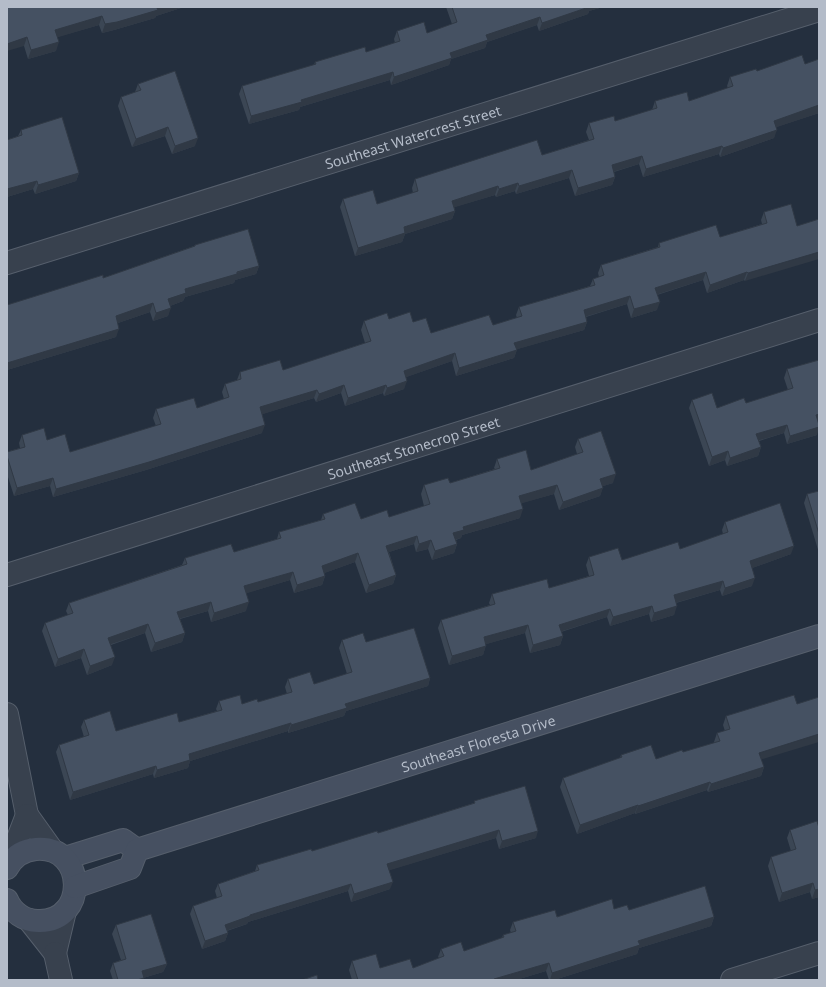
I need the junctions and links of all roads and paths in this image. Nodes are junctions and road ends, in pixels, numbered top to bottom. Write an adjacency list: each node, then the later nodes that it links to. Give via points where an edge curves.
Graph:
1 (819, 10): 2 (street, Southeast Watercrest Street)
2 (7, 263)
3 (819, 320): 4 (street, Southeast Stonecrop Street)
4 (7, 575)
5 (819, 636): 8 (street, Southeast Floresta Drive)
6 (7, 714): 7 (street)
7 (27, 815): 9 (street); 10 (street)
8 (137, 850): 9 (street, via 123,840); 11 (street, via 130,868)
9 (58, 854): 10 (street, via 42,848 32,849 14,858); 11 (street, via 74,872)
10 (7, 868)
11 (75, 887): 13 (street, via 71,903)
12 (7, 902): 14 (street, via 17,914)
13 (65, 911): 14 (street, via 47,921); 15 (street)
14 (29, 920): 15 (street)
15 (55, 953): 17 (street)
16 (819, 953): 18 (street)
17 (61, 980)
18 (732, 980)

